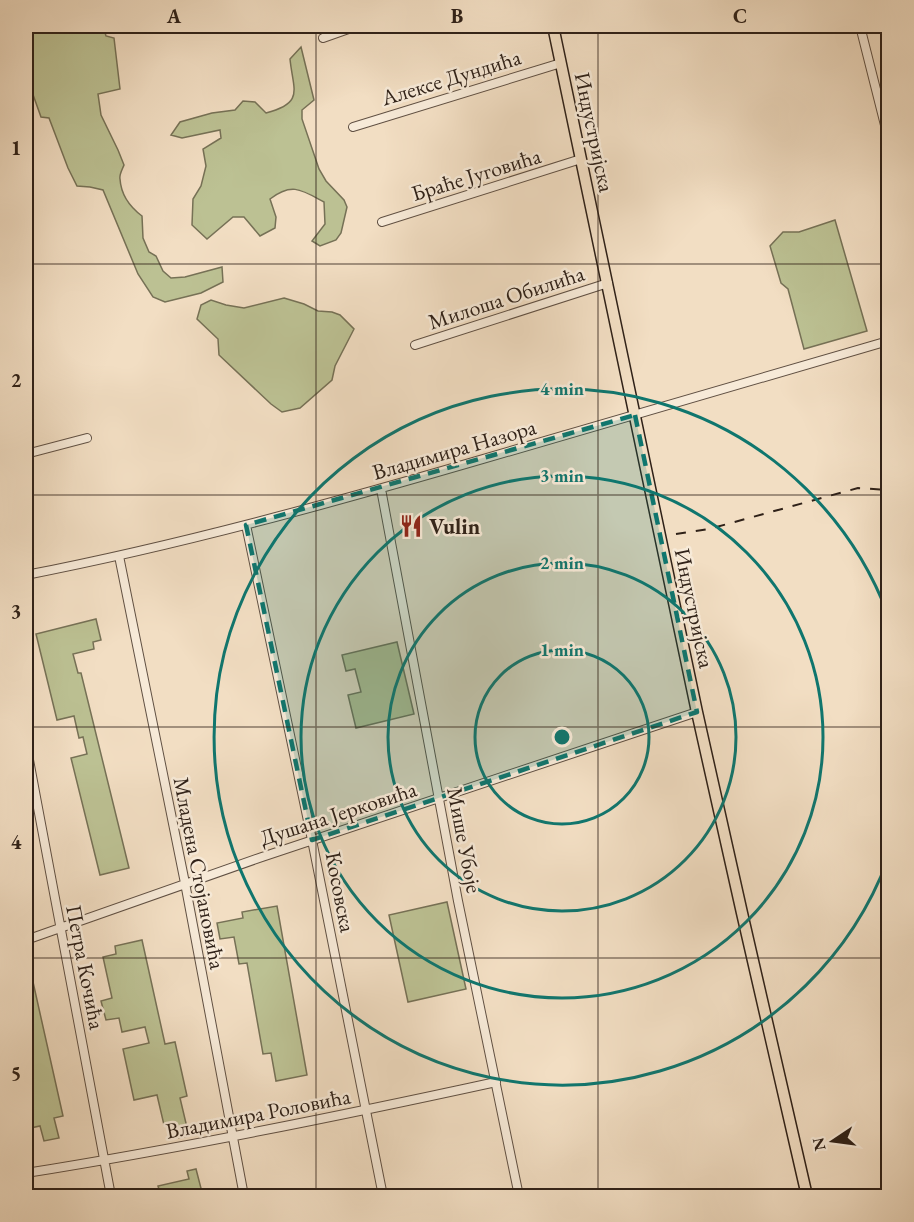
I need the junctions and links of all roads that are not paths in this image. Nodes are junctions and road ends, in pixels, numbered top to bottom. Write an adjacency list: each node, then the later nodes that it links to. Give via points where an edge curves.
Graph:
1 (357, 26): 4 (street)
2 (553, 26): 5 (main road, Индустријска)
3 (860, 26): 7 (street)
4 (323, 38)
5 (561, 63): 8 (street, Алексе Дундића); 10 (main road, Индустријска)
6 (888, 92): 7 (street)
7 (878, 95): 9 (street)
8 (353, 127)
9 (888, 137)
10 (581, 159): 11 (street, Браће Југовића); 12 (main road, Индустријска)
11 (382, 222)
12 (608, 283): 14 (street, Милоша Обилића); 15 (main road, Индустријска)
13 (888, 341): 15 (street, Владимира Назора)
14 (415, 345)
15 (635, 415): 18 (street, Владимира Назора); 22 (main road, Индустријска)
16 (87, 438): 17 (street)
17 (26, 454)
18 (381, 489): 19 (street, Владимира Назора); 24 (street, Мише Убоје)
19 (246, 525): 20 (street, Владимира Назора); 25 (street, Косовска)
20 (119, 556): 21 (street, Владимира Назора); 26 (street, Младена Стојановића)
21 (26, 575)
22 (697, 712): 24 (street, Душана Јерковића); 38 (main road, Индустријска)
23 (26, 744): 27 (street, Петра Кочића)
24 (438, 798): 25 (street, Душана Јерковића); 29 (street, Мише Убоје)
25 (312, 840): 26 (street, Душана Јерковића); 30 (street, Косовска)
26 (185, 884): 27 (street, Душана Јерковића); 31 (street, Младена Стојановића)
27 (61, 928): 28 (street, Душана Јерковића); 32 (street, Петра Кочића)
28 (26, 940)
29 (496, 1082): 30 (street, Владимира Роловића); 37 (street, Мише Убоје)
30 (365, 1110): 31 (street, Владимира Роловића); 36 (street, Косовска)
31 (233, 1136): 32 (street, Владимира Роловића); 35 (street, Младена Стојановића)
32 (105, 1161): 33 (street, Владимира Роловића); 34 (street, Петра Кочића)
33 (26, 1173)
34 (111, 1197)
35 (244, 1197)
36 (383, 1197)
37 (519, 1197)
38 (807, 1197)

